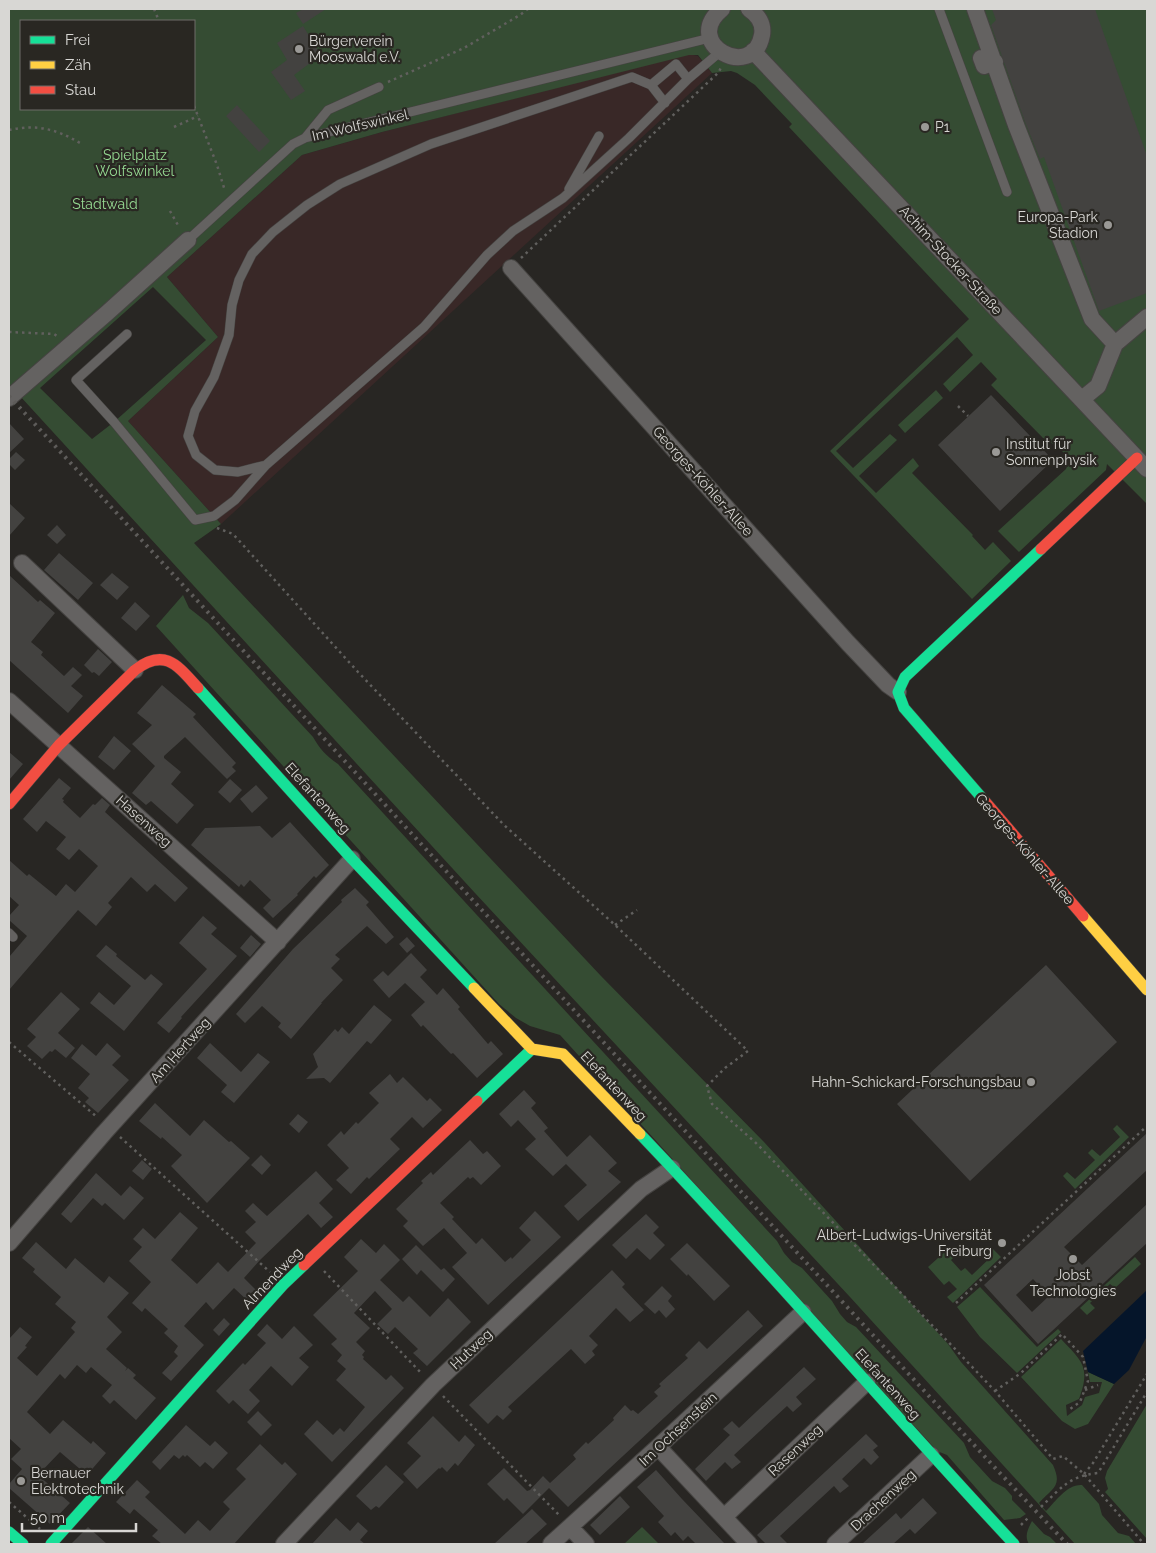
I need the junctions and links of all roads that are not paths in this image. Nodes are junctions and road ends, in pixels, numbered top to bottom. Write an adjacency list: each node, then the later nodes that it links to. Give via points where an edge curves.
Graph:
1 (722, 9): 5 (street, via 711,22)
2 (939, 9): 14 (lane)
3 (975, 9): 20 (street, via 1012,130 1092,319)
4 (753, 10): 6 (street, via 762,32)
5 (710, 38): 7 (street); 13 (lane, Im Wolfswinkel)
6 (753, 51): 7 (street, via 737,58); 22 (street, Achim-Stocker-Straße)
7 (723, 54): 8 (lane)
8 (688, 79): 10 (lane, via 676,64); 11 (lane)
9 (383, 85): 13 (lane, via 328,110)
10 (651, 85): 11 (lane); 23 (lane, via 632,77 431,144 340,184 273,232 252,254 239,280 229,335 214,377 195,411 188,436 196,455 215,470 238,472)
11 (665, 103): 15 (lane)
12 (599, 136): 15 (lane)
13 (305, 138): 16 (lane, Im Wolfswinkel, via 293,144)
14 (1007, 192)
15 (564, 198): 23 (lane, via 513,231 487,255 424,327)
16 (188, 240): 21 (street, Im Wolfswinkel)
17 (511, 268): 27 (street, Georges-Köhler-Allee, via 848,643)
18 (1147, 317): 20 (street)
19 (127, 334): 23 (lane, via 76,380 195,520 214,516 235,500)
20 (1115, 344): 22 (street, via 1098,386)
21 (9, 398)
22 (1082, 399): 24 (street, Achim-Stocker-Straße)
23 (266, 464)
24 (1142, 464): 27 (street, via 905,677)
25 (22, 563): 26 (street)
26 (135, 670): 29 (street); 31 (street, Elefantenweg, via 154,658 165,658 178,666)
27 (898, 692): 33 (street, Georges-Köhler-Allee, via 904,708 1139,975)
28 (9, 701): 29 (street, Hasenweg)
29 (59, 745): 30 (street); 32 (street, Hasenweg)
30 (9, 804)
31 (352, 859): 32 (street, Am Hertweg); 34 (street, Elefantenweg)
32 (278, 942): 36 (street, Am Hertweg)
33 (1147, 990)
34 (532, 1049): 35 (street, Elefantenweg, via 563,1054); 44 (street, Almendweg, via 283,1285)
35 (672, 1168): 37 (street, Elefantenweg); 46 (street, Hutweg, via 641,1188 433,1385)
36 (9, 1243)
37 (803, 1312): 38 (street, Elefantenweg); 39 (street, Im Ochsenstein)
38 (867, 1382): 40 (street, Elefantenweg); 41 (street, Rasenweg)
39 (658, 1447): 41 (street); 42 (street, Im Ochsenstein)
40 (931, 1455): 50 (street, Drachenweg); 51 (street, Elefantenweg)
41 (724, 1517): 49 (street)
42 (570, 1527): 47 (street, Im Ochsenstein); 48 (street)
43 (9, 1532): 45 (street)
44 (52, 1542)
45 (24, 1544)
46 (284, 1544)
47 (551, 1544)
48 (586, 1544)
49 (749, 1544)
50 (836, 1544)
51 (1014, 1544)

